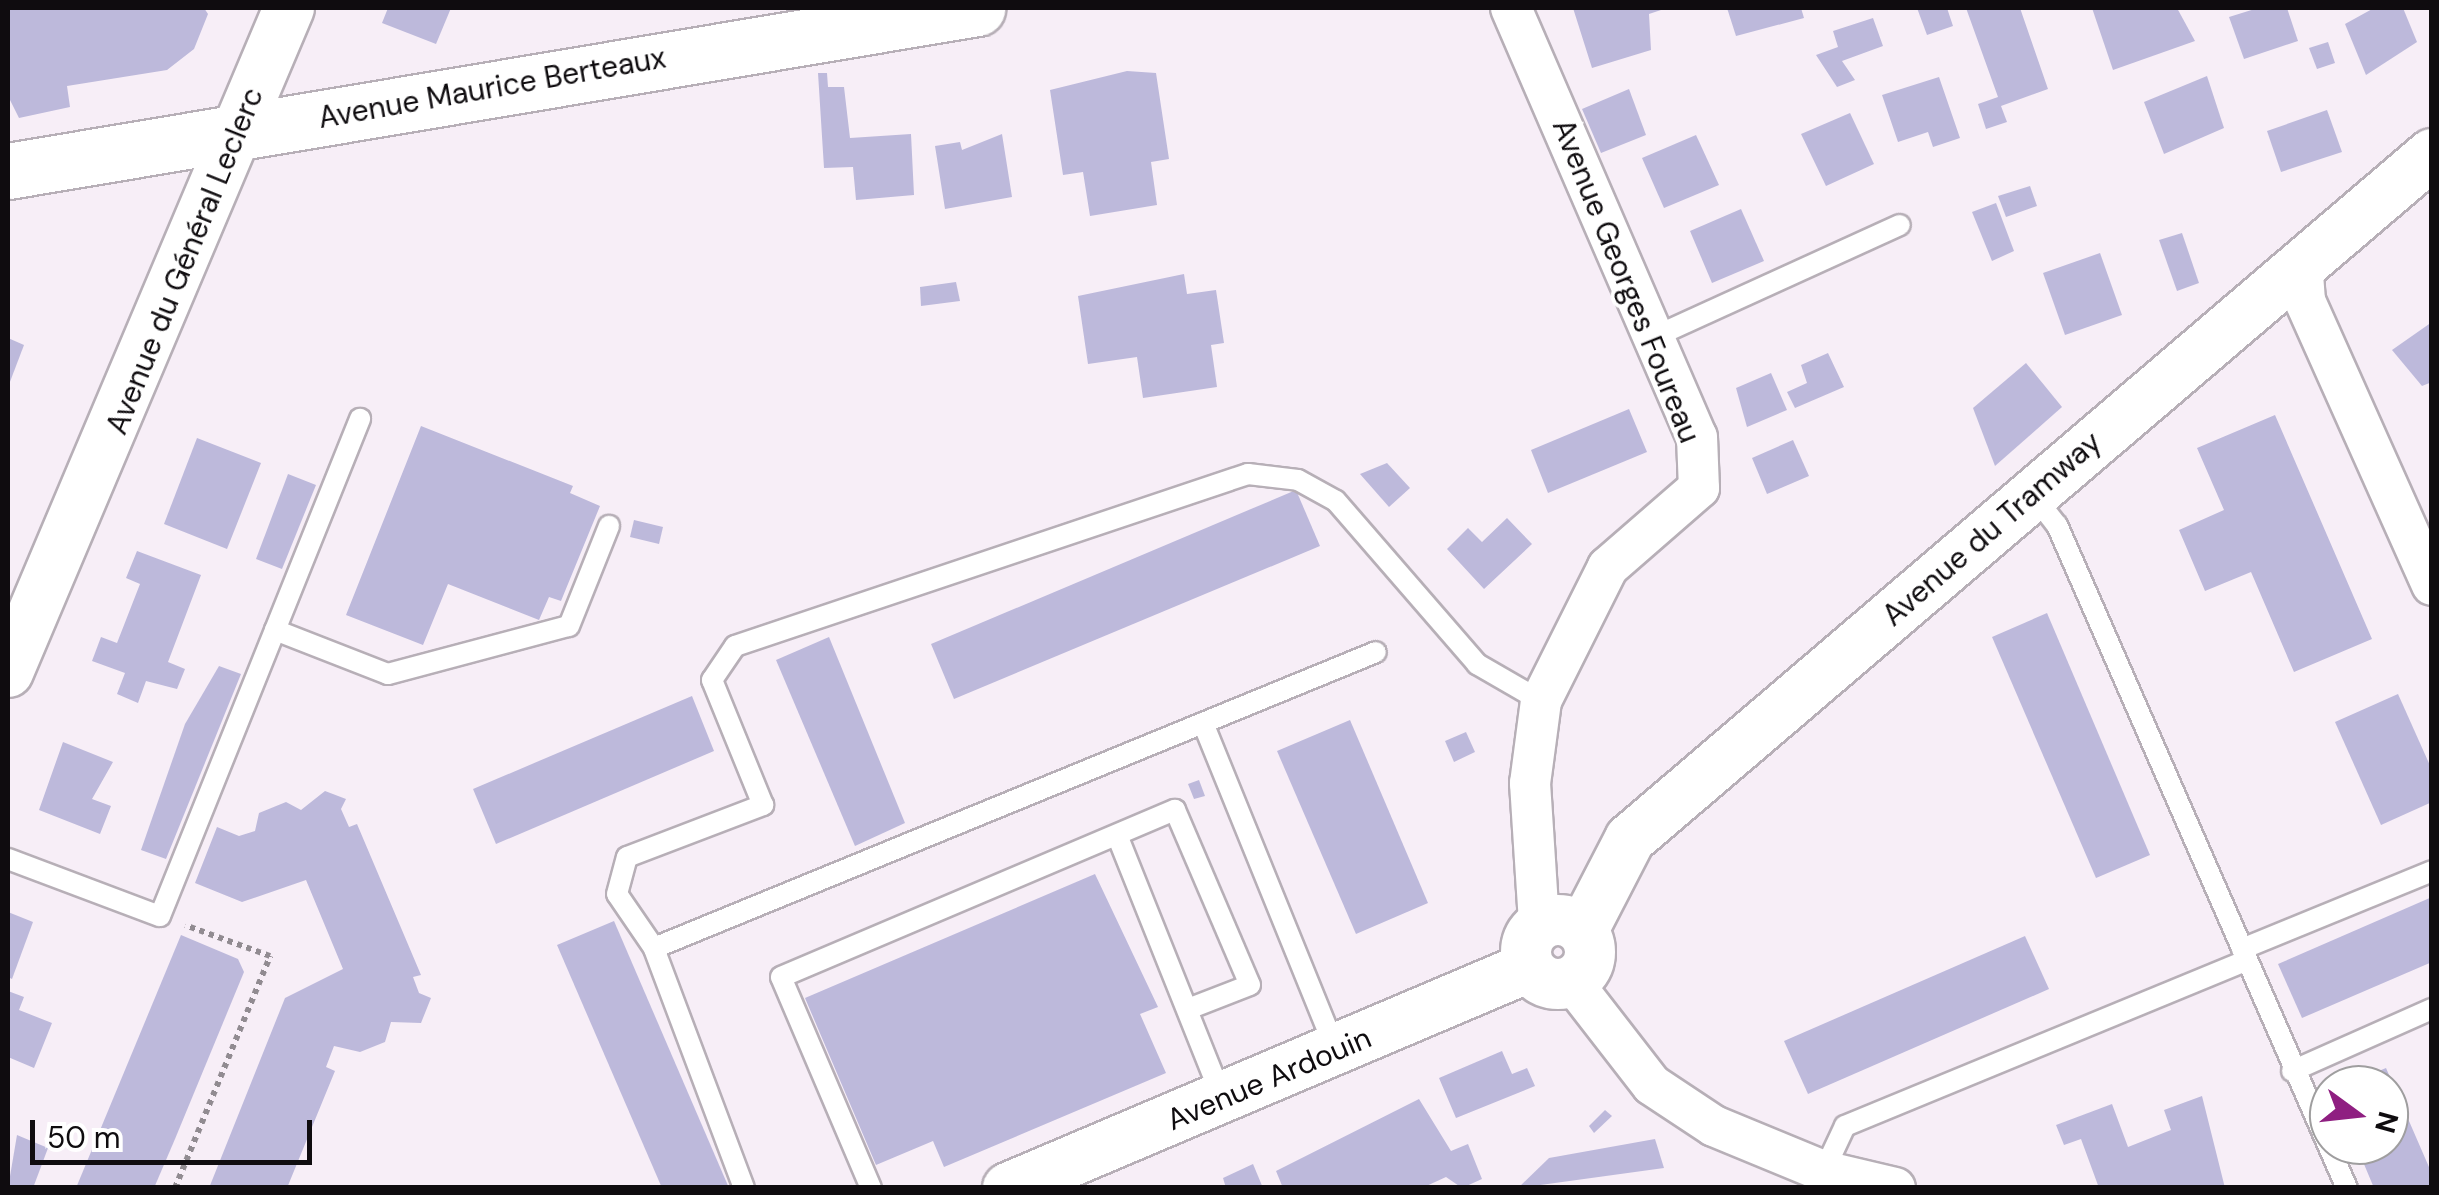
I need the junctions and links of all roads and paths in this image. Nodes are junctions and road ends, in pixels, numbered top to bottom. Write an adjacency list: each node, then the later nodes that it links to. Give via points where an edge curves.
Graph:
1 (289, 8): 4 (street, Avenue du Général Leclerc)
2 (977, 8): 4 (main road, Avenue Maurice Berteaux)
3 (1512, 8): 9 (street, Avenue Georges Foureau)
4 (223, 135): 6 (main road, Avenue Maurice Berteaux); 16 (street, Avenue du Général Leclerc, via 117,431 73,510)
5 (2432, 154): 8 (street, Avenue du Tramway)
6 (8, 172)
7 (1900, 225): 9 (lane)
8 (2302, 260): 11 (street, Avenue du Tramway); 13 (street, via 2304,301)
9 (1654, 337): 17 (street, Avenue Georges Foureau, via 1697,437 1699,488 1608,567)
10 (360, 420): 14 (lane)
11 (2033, 494): 24 (street, Avenue du Tramway, via 1630,840); 25 (lane, via 2057,525)
12 (610, 526): 14 (lane, via 569,626 388,674)
13 (2431, 584)
14 (275, 630): 22 (lane)
15 (1376, 652): 18 (lane)
16 (8, 672)
17 (1541, 701): 23 (lane, via 1476,664 1336,501 1298,480 1248,474 735,646 712,680 763,804 628,857 617,894); 24 (street, Avenue Georges Foureau, via 1530,783)
18 (1203, 724): 23 (lane); 28 (lane)
19 (1117, 835): 27 (lane); 27 (lane, via 1175,810 1250,985); 35 (lane, via 781,977)
20 (8, 859): 22 (lane)
21 (2432, 871): 25 (lane)
22 (160, 916): 33 (path, via 270,956)
23 (654, 948): 34 (lane)
24 (1556, 951): 28 (street, Avenue Ardouin); 31 (street, via 1652,1086)
25 (2244, 955): 29 (lane); 31 (lane, via 1845,1126)
26 (2432, 1008): 29 (lane)
27 (1188, 1010): 30 (lane)
28 (1336, 1051): 30 (street, Avenue Ardouin)
29 (2292, 1072): 32 (lane)
30 (1223, 1099): 36 (street, Avenue Ardouin)
31 (1820, 1179): 37 (street)
32 (2343, 1186)
33 (175, 1188)
34 (744, 1188)
35 (872, 1188)
36 (1008, 1188)
37 (1895, 1188)

